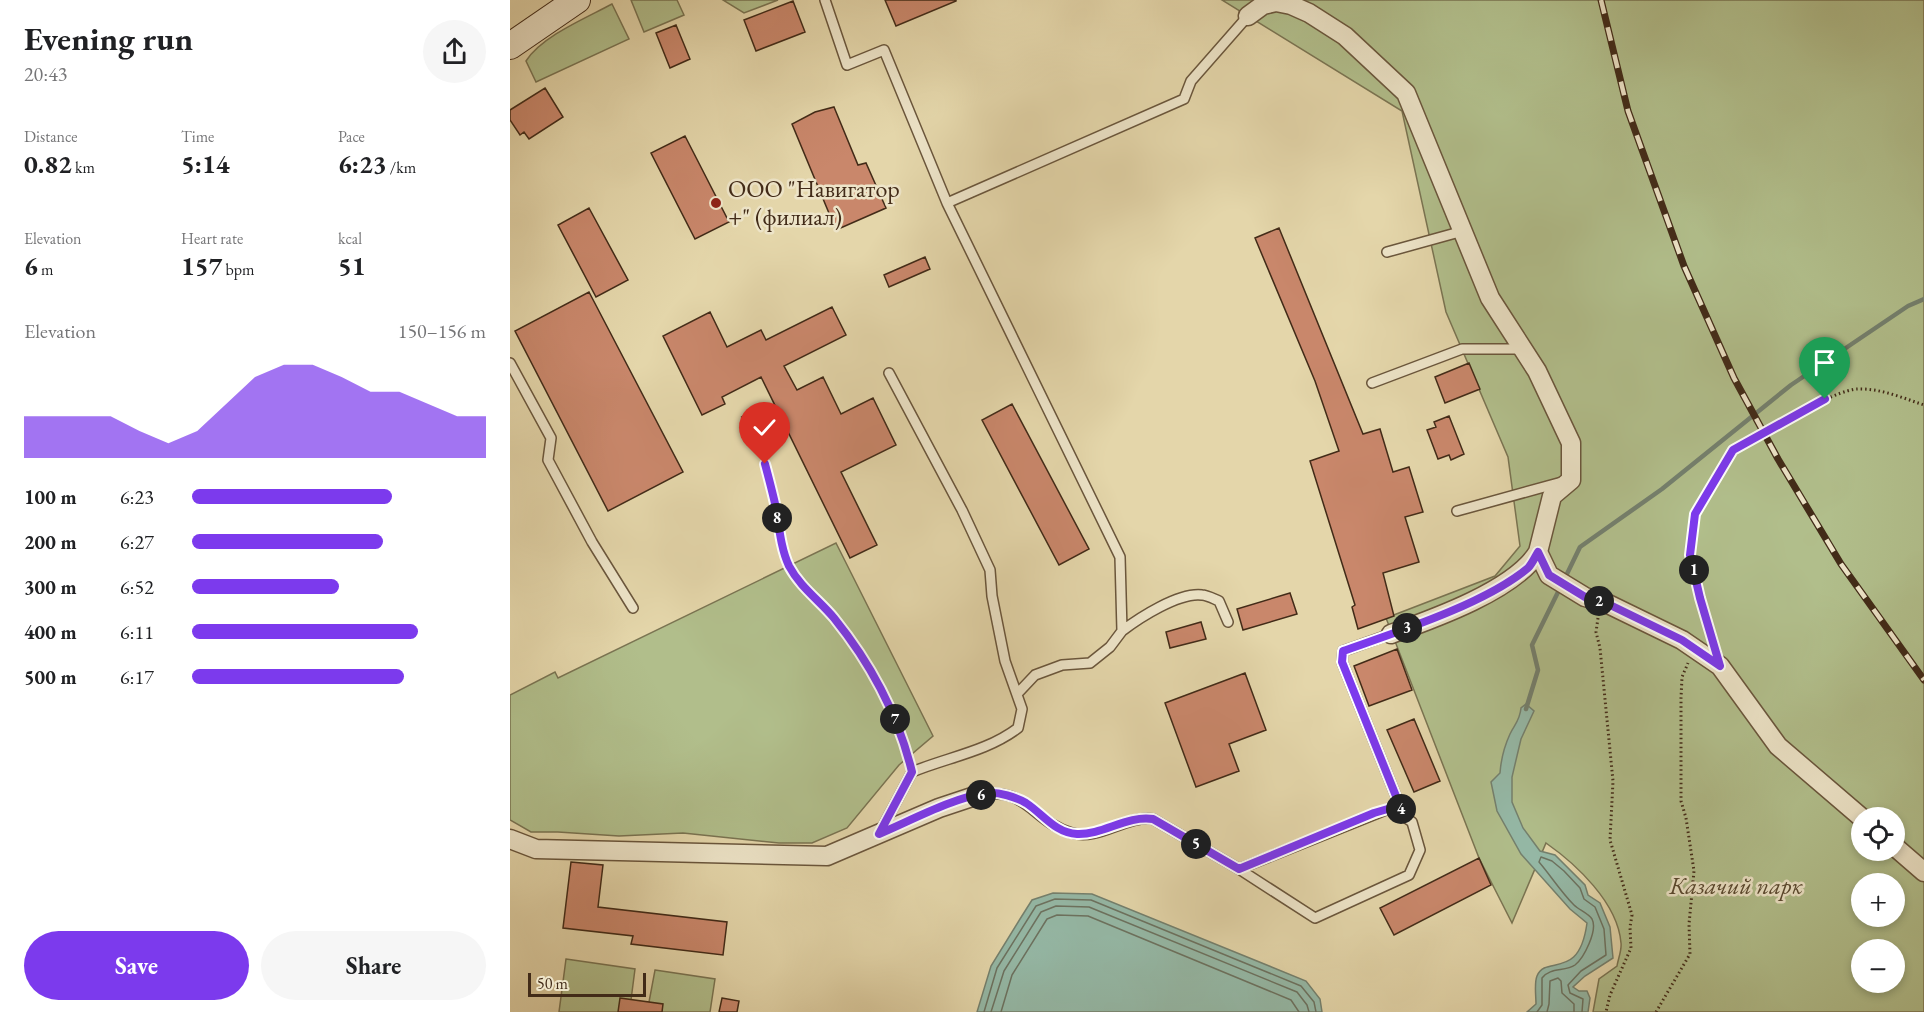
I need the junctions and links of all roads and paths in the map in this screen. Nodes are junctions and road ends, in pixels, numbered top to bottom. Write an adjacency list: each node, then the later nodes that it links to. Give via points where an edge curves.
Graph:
1 (577, 0): 4 (main road)
2 (825, 0): 5 (lane, via 847,65 884,50)
3 (1248, 16): 5 (lane, via 1191,81 1184,99); 6 (street, via 1263,5 1291,4 1345,36 1406,93)
4 (510, 46)
5 (947, 203): 20 (lane, via 1120,558)
6 (1463, 231): 7 (lane); 8 (street, via 1490,298)
7 (1387, 252)
8 (1523, 349): 11 (lane, via 1462,350); 14 (street, via 1538,371 1571,443)
9 (510, 363): 18 (lane, via 551,438 548,460)
10 (889, 373): 24 (lane, via 990,570 1005,662)
11 (1372, 383)
12 (1924, 405): 23 (path, via 1856,388 1825,399 1733,450 1695,514 1690,555)
13 (742, 416): 25 (path, via 765,464 789,567 860,651 903,736)
14 (1570, 480): 15 (lane); 16 (street, via 1552,496)
15 (1457, 511)
16 (1538, 552): 17 (street, via 1549,575 1585,597); 21 (street, via 1529,566 1484,594)
17 (1600, 601): 22 (street); 34 (path, via 1596,632 1613,781 1610,840 1632,915 1631,948)
18 (633, 608)
19 (1227, 621): 20 (lane, via 1220,602 1201,594 1147,612)
20 (1122, 631): 24 (lane, via 1090,663 1062,665 1035,675)
21 (1391, 634): 28 (lane, via 1343,651 1342,662)
22 (1695, 649): 23 (street); 35 (path, via 1682,677 1681,710 1681,801 1694,871 1689,924 1692,944)
23 (1720, 666): 27 (street, via 1778,746)
24 (1018, 693): 25 (lane, via 1022,709 1018,728 1002,740)
25 (912, 772): 29 (lane)
26 (972, 797): 29 (street); 32 (lane, via 988,793 1006,795 1024,802 1054,827 1075,834 1093,833 1140,818 1153,819)
27 (1851, 809)
28 (1404, 816): 32 (lane, via 1391,808 1374,813); 32 (lane, via 1412,822 1420,850 1409,875 1315,918)
29 (879, 834): 30 (street, via 827,856 536,849)
30 (510, 839)
31 (1905, 856): 33 (street)
32 (1239, 869)
33 (1924, 872)
34 (1606, 1012)
35 (1656, 1012)

